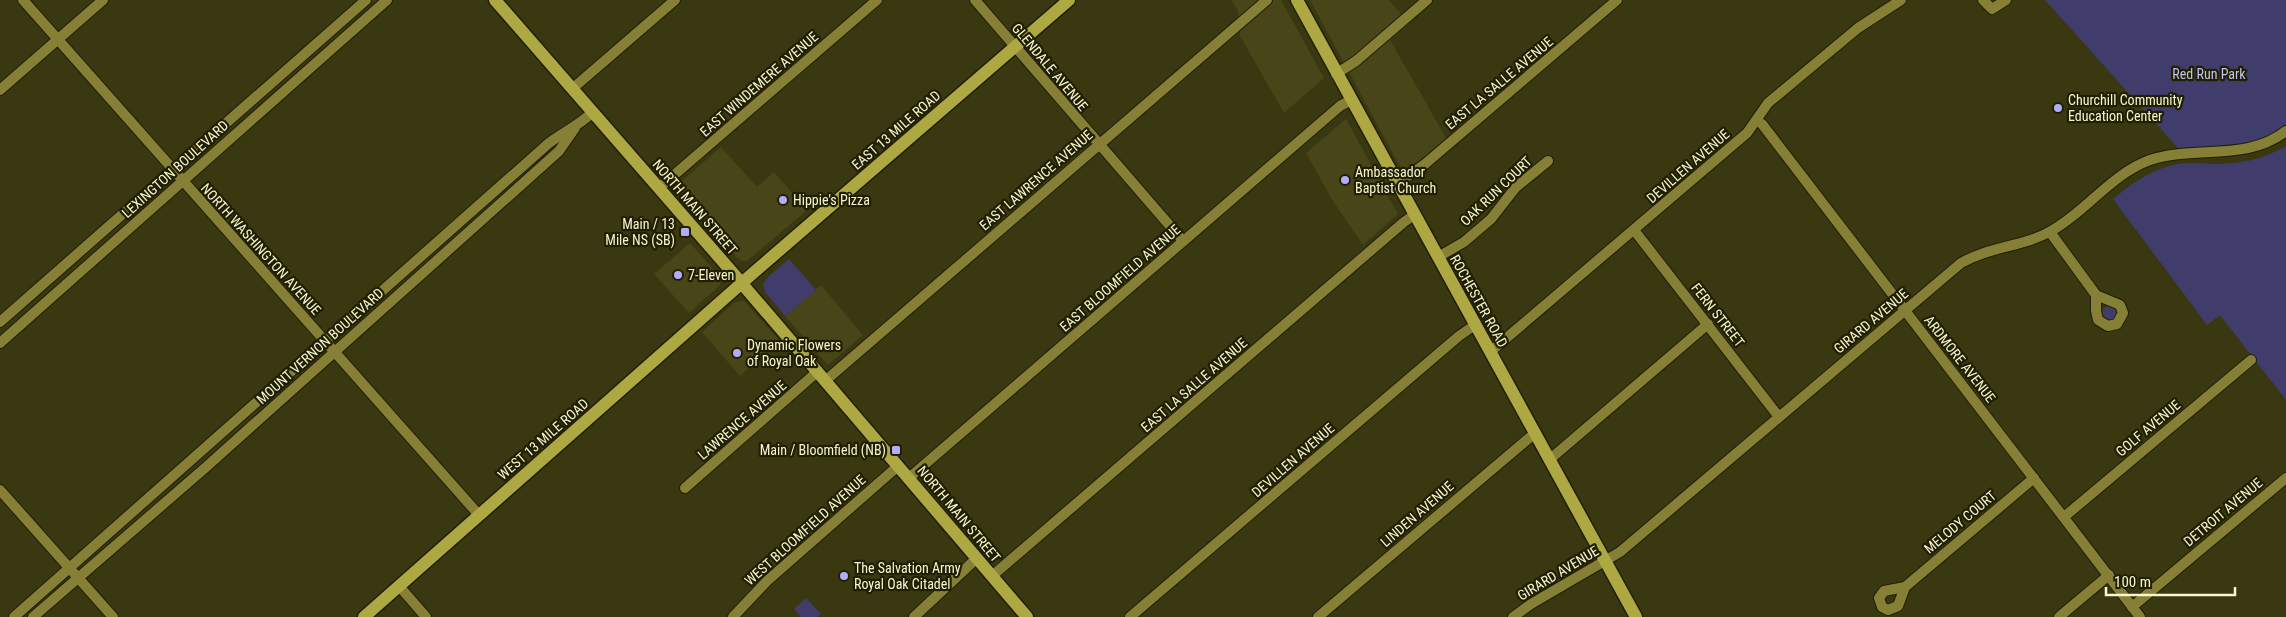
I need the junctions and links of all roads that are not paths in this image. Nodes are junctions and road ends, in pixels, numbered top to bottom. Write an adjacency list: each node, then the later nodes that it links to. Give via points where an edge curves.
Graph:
1 (23, 0): 17 (street, NORTH WASHINGTON AVENUE)
2 (103, 0): 17 (street)
3 (366, 0): 19 (street, LEXINGTON BOULEVARD)
4 (387, 0): 20 (street, LEXINGTON BOULEVARD)
5 (495, 0): 22 (main road, NORTH MAIN STREET)
6 (674, 0): 22 (street)
7 (877, 0): 34 (street, EAST WINDEMERE AVENUE)
8 (975, 0): 18 (street, GLENDALE AVENUE)
9 (1069, 0): 18 (main road, EAST 13 MILE ROAD)
10 (1266, 0): 29 (street, EAST LAWRENCE AVENUE)
11 (1298, 0): 21 (main road, ROCHESTER ROAD)
12 (1427, 0): 21 (street)
13 (1617, 0): 33 (street, EAST LA SALLE AVENUE, via 1425,164)
14 (1901, 0): 26 (street, DEVILLEN AVENUE, via 1858,28 1768,103)
15 (1983, 0): 16 (street, via 1992,9)
16 (2006, 0)
17 (58, 40): 23 (street); 31 (street, NORTH WASHINGTON AVENUE)
18 (1015, 47): 29 (street, GLENDALE AVENUE); 43 (main road, EAST 13 MILE ROAD)
19 (295, 62): 20 (street); 31 (street, LEXINGTON BOULEVARD)
20 (304, 73): 32 (street, LEXINGTON BOULEVARD)
21 (1336, 74): 24 (main road, ROCHESTER ROAD)
22 (572, 89): 25 (main road, NORTH MAIN STREET)
23 (0, 90)
24 (1351, 100): 33 (main road, ROCHESTER ROAD); 39 (street, EAST BLOOMFIELD AVENUE)
25 (593, 112): 27 (street, MOUNT VERNON BOULEVARD); 34 (main road, NORTH MAIN STREET)
26 (1757, 121): 36 (street, DEVILLEN AVENUE); 46 (street, ARDMORE AVENUE)
27 (575, 128): 38 (street, MOUNT VERNON BOULEVARD, via 549,143); 40 (street, MOUNT VERNON BOULEVARD, via 558,151)
28 (2286, 131): 37 (street, GIRARD AVENUE, via 2257,147 2149,160 2126,173)
29 (1099, 144): 39 (street, GLENDALE AVENUE); 55 (street, EAST LAWRENCE AVENUE)
30 (1548, 161): 41 (street, OAK RUN COURT, via 1516,188 1491,219 1464,242)
31 (173, 171): 32 (street, NORTH WASHINGTON AVENUE); 42 (street, LEXINGTON BOULEVARD)
32 (182, 181): 44 (street, LEXINGTON BOULEVARD); 50 (street, NORTH WASHINGTON AVENUE)
33 (1397, 184): 35 (main road, ROCHESTER ROAD)
34 (659, 188): 43 (main road, NORTH MAIN STREET)
35 (1414, 215): 41 (main road, ROCHESTER ROAD); 73 (street, EAST LA SALLE AVENUE)
36 (1634, 230): 48 (street, FERN STREET); 53 (street, DEVILLEN AVENUE)
37 (2050, 232): 45 (street); 46 (street, GIRARD AVENUE, via 1974,255)
38 (445, 236): 40 (street); 50 (street, MOUNT VERNON BOULEVARD)
39 (1183, 241): 62 (street, EAST BLOOMFIELD AVENUE)
40 (454, 246): 52 (street, MOUNT VERNON BOULEVARD)
41 (1438, 257): 49 (main road, ROCHESTER ROAD)
42 (54, 274): 44 (street); 47 (street, LEXINGTON BOULEVARD)
43 (742, 283): 55 (main road, NORTH MAIN STREET); 67 (main road, WEST 13 MILE ROAD)
44 (64, 286): 51 (street, LEXINGTON BOULEVARD)
45 (2096, 296)
46 (1905, 310): 56 (street, GIRARD AVENUE); 63 (street, ARDMORE AVENUE)
47 (0, 322)
48 (1708, 324): 56 (street, FERN STREET); 59 (street)
49 (1475, 325): 53 (main road, ROCHESTER ROAD); 86 (street, DEVILLEN AVENUE)
50 (325, 341): 52 (street, NORTH WASHINGTON AVENUE); 58 (street, MOUNT VERNON BOULEVARD)
51 (0, 343)
52 (333, 351): 61 (street, MOUNT VERNON BOULEVARD); 67 (street, NORTH WASHINGTON AVENUE)
53 (1490, 352): 57 (main road, ROCHESTER ROAD)
54 (2251, 360): 68 (street, GOLF AVENUE)
55 (821, 376): 60 (main road, NORTH MAIN STREET); 65 (street, LAWRENCE AVENUE)
56 (1779, 417): 70 (street, GIRARD AVENUE, via 1620,552)
57 (1535, 433): 59 (main road, ROCHESTER ROAD); 87 (street, LINDEN AVENUE)
58 (196, 457): 61 (street); 71 (street, MOUNT VERNON BOULEVARD)
59 (1549, 460): 70 (main road, ROCHESTER ROAD)
60 (898, 466): 62 (main road, NORTH MAIN STREET); 83 (street, WEST BLOOMFIELD AVENUE, via 767,581)
61 (205, 468): 74 (street, MOUNT VERNON BOULEVARD)
62 (909, 478): 69 (main road, NORTH MAIN STREET)
63 (2034, 478): 68 (street, ARDMORE AVENUE); 76 (street, MELODY COURT)
64 (2286, 478): 77 (street, DETROIT AVENUE)
65 (685, 488)
66 (0, 490): 71 (street)
67 (479, 515): 75 (main road, WEST 13 MILE ROAD)
68 (2064, 517): 72 (street, ARDMORE AVENUE)
69 (977, 558): 73 (main road, NORTH MAIN STREET); 84 (street)
70 (1605, 561): 88 (street, GIRARD AVENUE); 89 (main road, ROCHESTER ROAD)
71 (69, 567): 74 (street); 78 (street, MOUNT VERNON BOULEVARD)
72 (2109, 575): 77 (street, ARDMORE AVENUE); 90 (street)
73 (992, 576): 85 (main road, NORTH MAIN STREET)
74 (78, 578): 79 (street, MOUNT VERNON BOULEVARD); 80 (street)
75 (399, 586): 81 (main road, WEST 13 MILE ROAD); 82 (street)
76 (1905, 587)
77 (2132, 607): 91 (street, ARDMORE AVENUE)
78 (14, 617)
79 (33, 617)
80 (113, 617)
81 (364, 617)
82 (426, 617)
83 (733, 617)
84 (914, 617)
85 (1027, 617)
86 (1130, 617)
87 (1318, 617)
88 (1513, 617)
89 (1636, 617)
90 (2059, 617)
91 (2140, 617)

